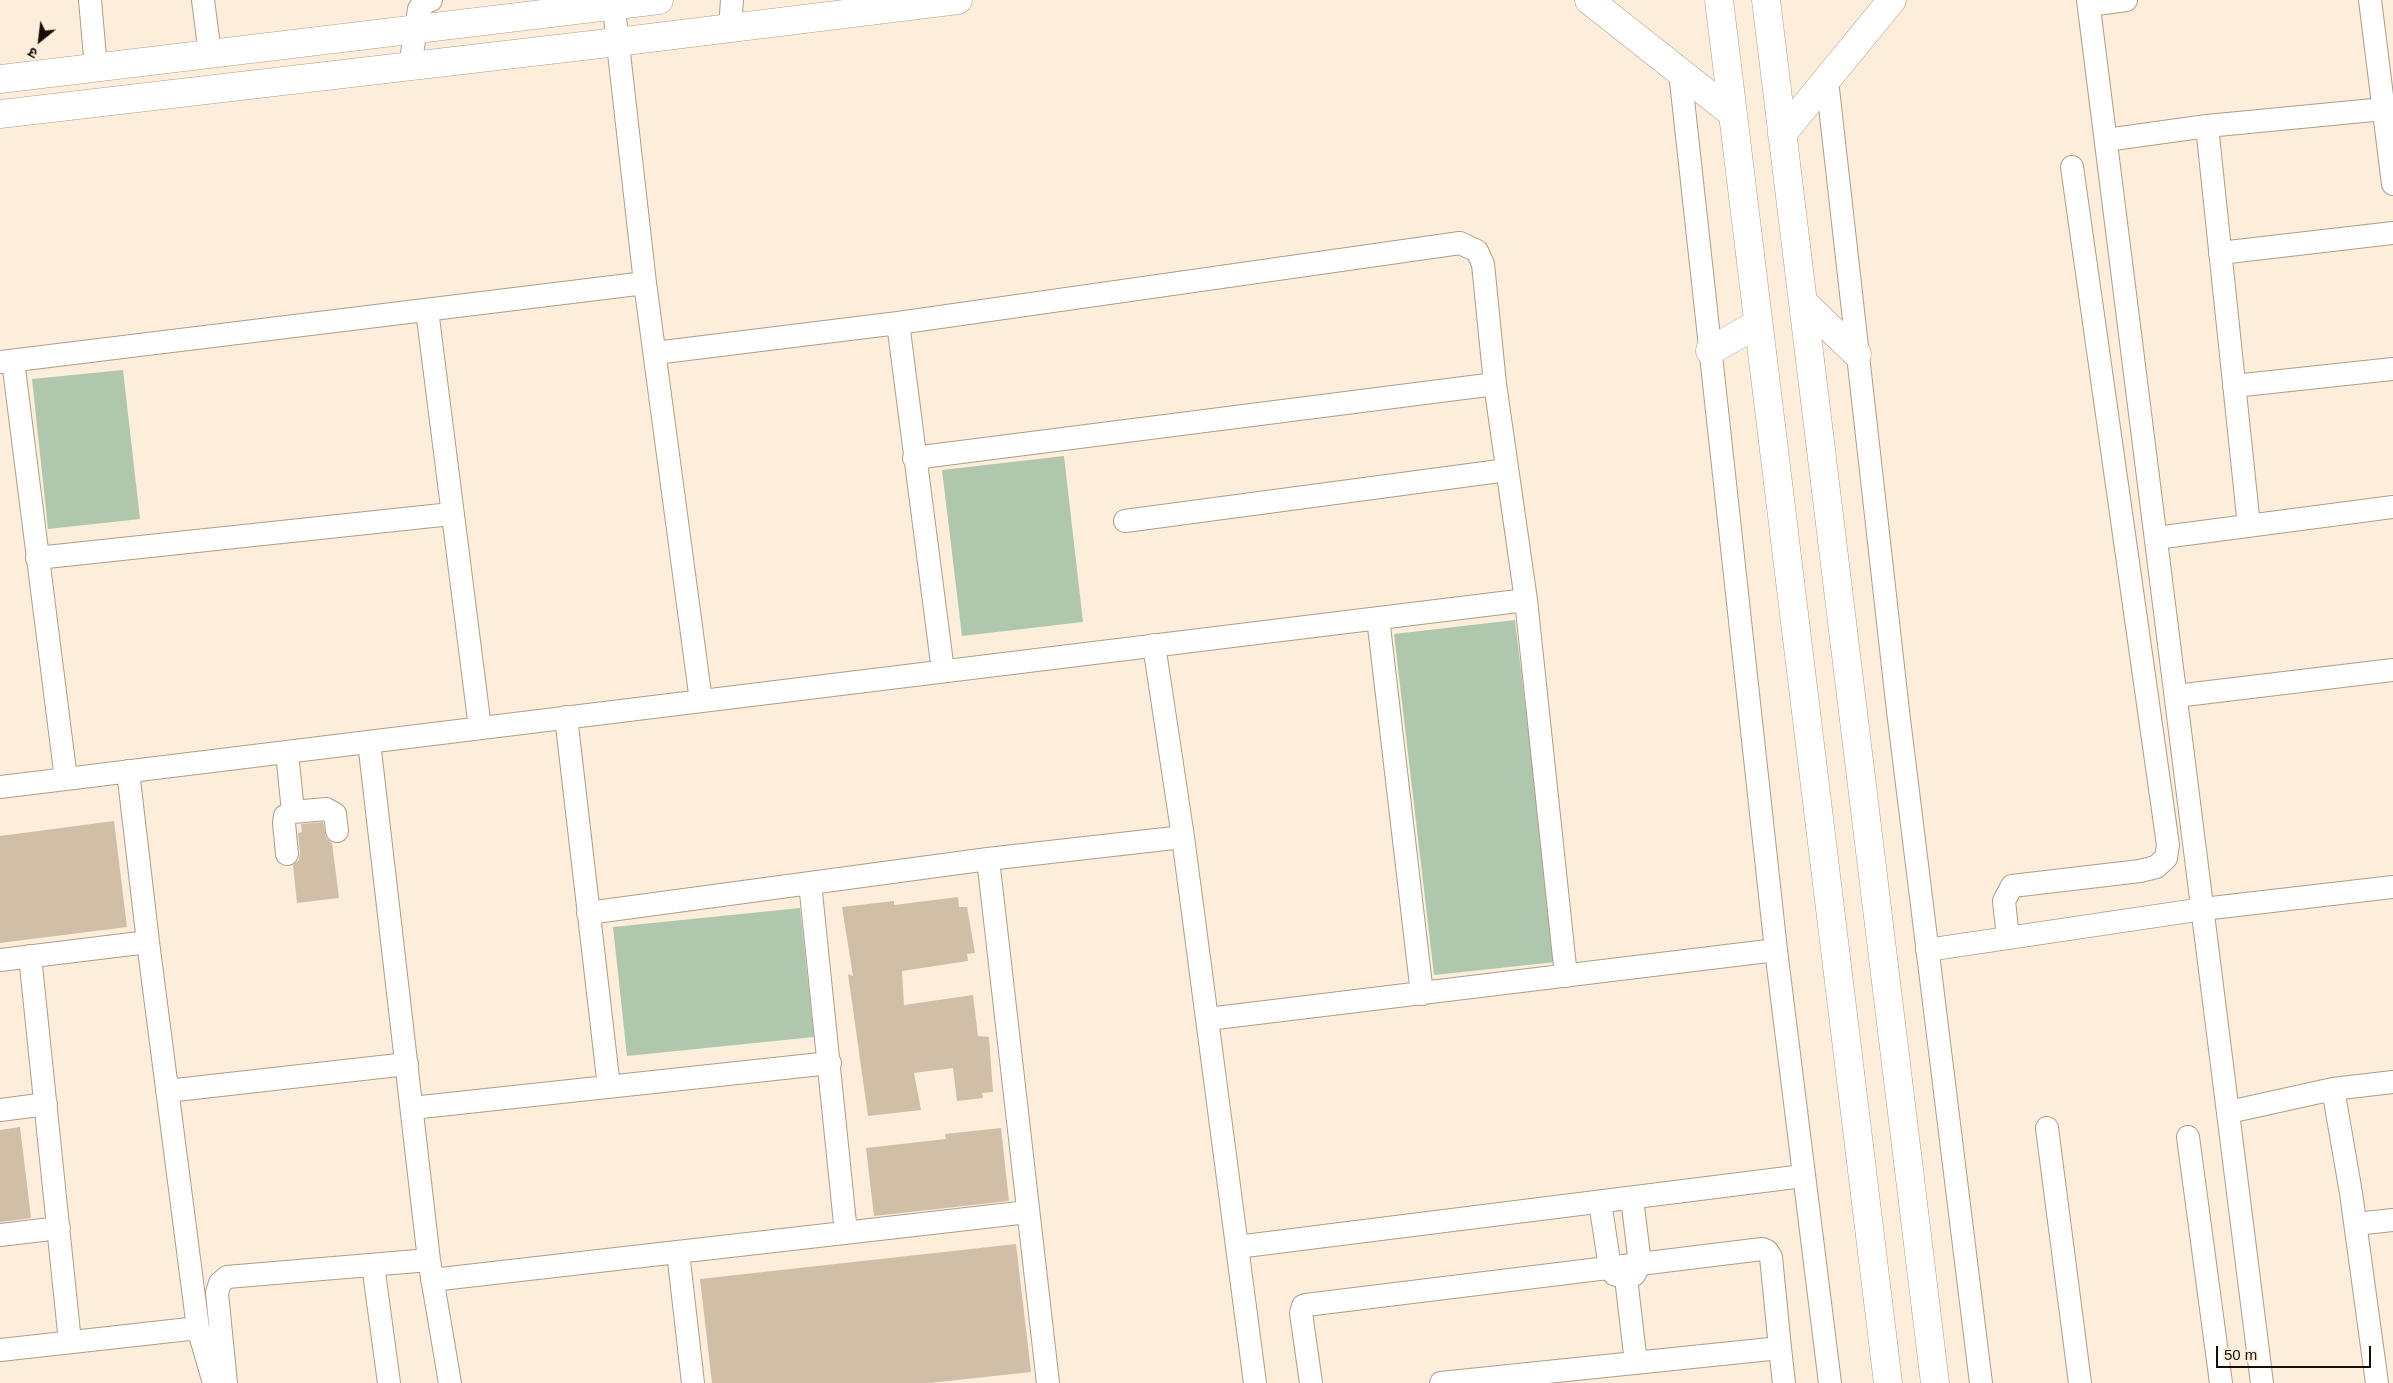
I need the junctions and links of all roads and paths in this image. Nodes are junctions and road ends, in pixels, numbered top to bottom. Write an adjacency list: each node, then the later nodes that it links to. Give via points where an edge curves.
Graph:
1 (90, 0): 20 (street)
2 (203, 0): 18 (street)
3 (431, 0): 16 (street, via 419,9)
4 (659, 0): 14 (main road)
5 (732, 0): 15 (street)
6 (958, 0): 15 (main road)
7 (1589, 0): 21 (main road)
8 (1718, 0): 25 (main road)
9 (1766, 0): 28 (main road)
10 (1892, 0): 23 (main road)
11 (2126, 0): 13 (street)
12 (2370, 0): 24 (street)
13 (2088, 2): 29 (street)
14 (614, 3): 16 (main road); 17 (street)
15 (730, 28): 17 (main road)
16 (415, 29): 18 (main road); 19 (street)
17 (617, 42): 19 (main road); 36 (street)
18 (210, 54): 20 (main road)
19 (410, 66): 26 (main road)
20 (96, 68): 22 (main road)
21 (1680, 72): 25 (main road); 41 (street)
22 (0, 80)
23 (1827, 80): 28 (main road); 43 (street)
24 (2384, 109): 27 (street); 31 (street)
25 (1732, 113): 40 (main road)
26 (0, 114)
27 (2207, 126): 29 (street); 35 (street)
28 (1782, 134): 37 (main road)
29 (2106, 140): 32 (street)
30 (2072, 167): 34 (street)
31 (2393, 184)
32 (2117, 231): 34 (street); 54 (street)
33 (2393, 233): 35 (street)
34 (2082, 238): 79 (street, via 2168,845 2166,858 2156,867 2012,886 2004,902)
35 (2220, 253): 47 (street)
36 (645, 283): 38 (street); 42 (street)
37 (1804, 303): 43 (main road); 131 (main road)
38 (427, 310): 44 (street); 51 (street)
39 (898, 323): 42 (street); 46 (street, via 1460,243 1477,251 1483,264); 48 (street)
40 (1757, 324): 41 (main road); 130 (main road)
41 (1710, 351): 81 (street)
42 (655, 353): 62 (street)
43 (1857, 354): 82 (street)
44 (6, 362): 55 (street)
45 (2393, 369): 47 (street)
46 (1495, 384): 48 (street); 49 (street)
47 (2234, 386): 53 (street)
48 (914, 458): 60 (street)
49 (1507, 470): 52 (street); 56 (street)
50 (2393, 507): 53 (street)
51 (451, 514): 55 (street); 64 (street)
52 (1125, 521)
53 (2249, 526): 54 (street)
54 (2156, 538): 61 (street)
55 (36, 558): 68 (street)
56 (1526, 600): 57 (street); 85 (street)
57 (1378, 618): 58 (street); 86 (street)
58 (1154, 645): 60 (street); 72 (street)
59 (2393, 670): 61 (street)
60 (943, 671): 62 (street)
61 (2176, 696): 77 (street)
62 (701, 701): 63 (street)
63 (566, 717): 64 (street); 78 (street)
64 (480, 728): 65 (street)
65 (369, 742): 66 (street); 89 (street)
66 (287, 752): 67 (street); 70 (street)
67 (128, 771): 68 (street); 80 (street)
68 (66, 779): 69 (street)
69 (0, 787)
70 (293, 812): 71 (street, via 326,809 335,814); 73 (street, via 285,816)
71 (337, 831)
72 (1183, 836): 74 (street); 87 (street)
73 (287, 854)
74 (988, 859): 75 (street); 103 (street)
75 (810, 883): 78 (street); 88 (street)
76 (2393, 887): 77 (street)
77 (2203, 909): 79 (street); 97 (street)
78 (588, 912): 91 (street)
79 (2008, 938): 82 (street)
80 (148, 942): 83 (street); 93 (street)
81 (1776, 950): 85 (street); 100 (street)
82 (1927, 950): 132 (street)
83 (30, 956): 84 (street); 94 (street)
84 (0, 960)
85 (1566, 976): 86 (street)
86 (1422, 994): 87 (street)
87 (1208, 1018): 109 (street)
88 (830, 1063): 91 (street); 107 (street)
89 (407, 1064): 93 (street); 95 (street)
90 (2393, 1082): 92 (street)
91 (609, 1087): 95 (street)
92 (2333, 1089): 97 (street); 105 (street)
93 (167, 1091): 114 (street)
94 (46, 1104): 96 (street); 106 (street)
95 (412, 1108): 112 (street)
96 (0, 1110)
97 (2229, 1112): 135 (street)
98 (2047, 1128): 133 (street)
99 (2188, 1136): 134 (street)
100 (1803, 1176): 101 (street); 129 (street)
101 (1632, 1198): 102 (street); 113 (street)
102 (1600, 1202): 109 (street); 113 (street)
103 (1028, 1212): 107 (street); 124 (street)
104 (2393, 1220): 105 (street)
105 (2356, 1224): 136 (street)
106 (59, 1228): 108 (street); 115 (street)
107 (846, 1233): 110 (street)
108 (0, 1235)
109 (1237, 1247): 125 (street)
110 (678, 1252): 112 (street); 123 (street)
111 (373, 1266): 112 (street); 120 (street, via 227,1277 220,1283 217,1293); 121 (street)
112 (430, 1270): 122 (street)
113 (1625, 1270): 116 (street, via 1767,1251 1771,1257); 118 (street); 126 (street, via 1302,1306)
114 (198, 1328): 115 (street); 119 (street)
115 (70, 1342): 117 (street)
116 (1780, 1348): 118 (street); 128 (street)
117 (0, 1350)
118 (1636, 1363): 127 (street)
119 (214, 1383)
120 (226, 1383)
121 (389, 1383)
122 (450, 1383)
123 (693, 1383)
124 (1048, 1383)
125 (1255, 1383)
126 (1311, 1383)
127 (1441, 1383)
128 (1784, 1383)
129 (1830, 1383)
130 (1888, 1383)
131 (1935, 1383)
132 (1981, 1383)
133 (2080, 1383)
134 (2220, 1383)
135 (2262, 1383)
136 (2377, 1383)

